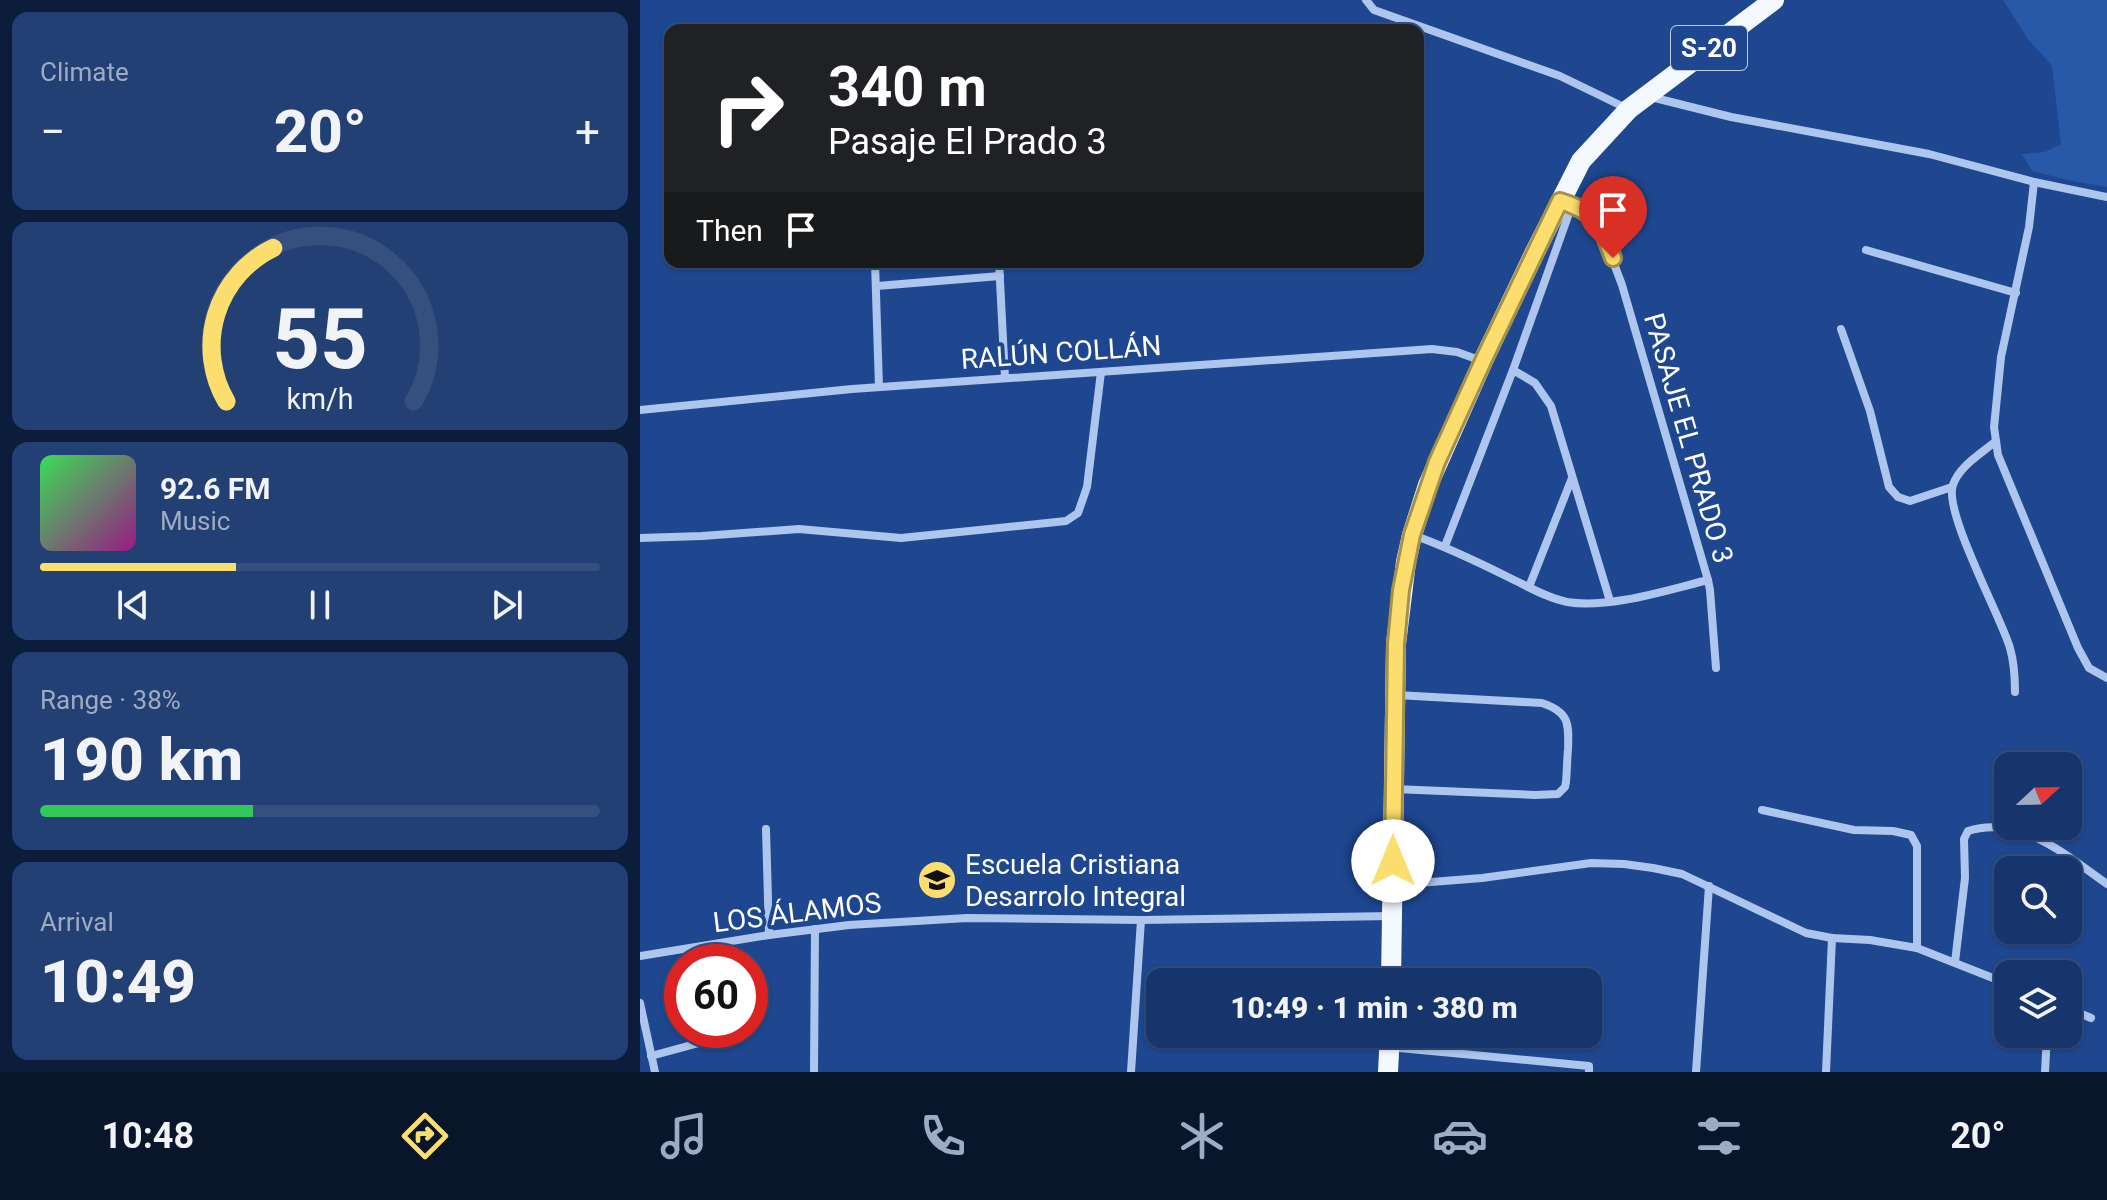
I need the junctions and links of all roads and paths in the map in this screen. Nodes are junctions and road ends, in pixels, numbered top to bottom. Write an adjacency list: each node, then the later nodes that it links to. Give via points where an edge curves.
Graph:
1 (1366, 0): 3 (street, via 1374,10)
2 (1774, 0): 5 (main road, S-20)
3 (1413, 24)
4 (1424, 28): 6 (street, via 1560,76)
5 (1645, 96): 6 (main road, S-20); 7 (street, via 1929,154)
6 (1629, 109): 9 (main road, S-20, via 1581,161)
7 (2034, 182): 8 (street); 15 (street)
8 (2107, 197)
9 (1566, 203): 17 (main road, S-20); 18 (street); 29 (street, PASAJE EL PRADO 3, via 1588,212 1604,231)
10 (1866, 250): 15 (street)
11 (876, 268): 14 (street)
12 (999, 268): 13 (street)
13 (1000, 276): 14 (street); 20 (street)
14 (877, 286): 21 (street)
15 (2016, 293): 23 (street, via 2001,357)
16 (1841, 329): 25 (street, via 1889,487 1910,501)
17 (1483, 361): 19 (street, RALÚN COLLÁN, via 1432,349); 26 (main road, S-20, via 1437,462)
18 (1513, 370): 24 (street, via 1547,397); 28 (street)
19 (1101, 372): 20 (street, RALÚN COLLÁN); 27 (street, via 1087,487 1078,513 1066,521 901,538 799,529)
20 (1005, 378): 21 (street, RALÚN COLLÁN)
21 (879, 387): 22 (street, RALÚN COLLÁN)
22 (640, 410)
23 (1996, 441): 25 (street, via 1961,471); 33 (street, via 2078,648 2089,668)
24 (1572, 478): 30 (street); 31 (street)
25 (1952, 487): 34 (street, via 1961,531 2010,648)
26 (1412, 535): 28 (street); 35 (main road, S-20, via 1398,618)
27 (640, 538)
28 (1445, 546): 30 (street)
29 (1708, 580): 31 (street); 32 (street, PASAJE EL PRADO 3)
30 (1529, 587): 31 (street, via 1569,602)
31 (1610, 601)
32 (1716, 668)
33 (2107, 678)
34 (2015, 692)
35 (1394, 695): 36 (main road, S-20); 36 (street, via 1548,704 1565,717 1569,728 1566,782 1549,796)
36 (1393, 789): 40 (main road, S-20)
37 (1762, 810): 47 (street, via 1854,830 1911,835 1917,846)
38 (766, 829): 45 (street)
39 (2107, 884): 49 (street, via 2036,837 1993,828 1968,831)
40 (1393, 885): 41 (street, via 1591,863 1653,868); 42 (main road)
41 (1709, 886): 46 (street, via 1794,928); 65 (street)
42 (1393, 916): 43 (street, LOS ÁLAMOS); 50 (main road)
43 (1141, 920): 44 (street, LOS ÁLAMOS, via 967,918); 63 (street)
44 (815, 929): 45 (street, LOS ÁLAMOS); 62 (street)
45 (769, 935): 48 (street, LOS ÁLAMOS)
46 (1832, 938): 47 (street); 66 (street)
47 (1917, 948): 49 (street)
48 (640, 956)
49 (1955, 962): 51 (street)
50 (1391, 968)
51 (1994, 978)
52 (640, 1003): 59 (street)
53 (2082, 1014): 54 (street)
54 (2091, 1018)
55 (680, 1048): 59 (street)
56 (1390, 1048): 64 (main road)
57 (1440, 1048): 60 (street)
58 (2046, 1048): 67 (street)
59 (651, 1056): 61 (street)
60 (1589, 1069)
61 (655, 1072)
62 (814, 1072)
63 (1131, 1072)
64 (1388, 1072)
65 (1696, 1072)
66 (1826, 1072)
67 (2045, 1072)

